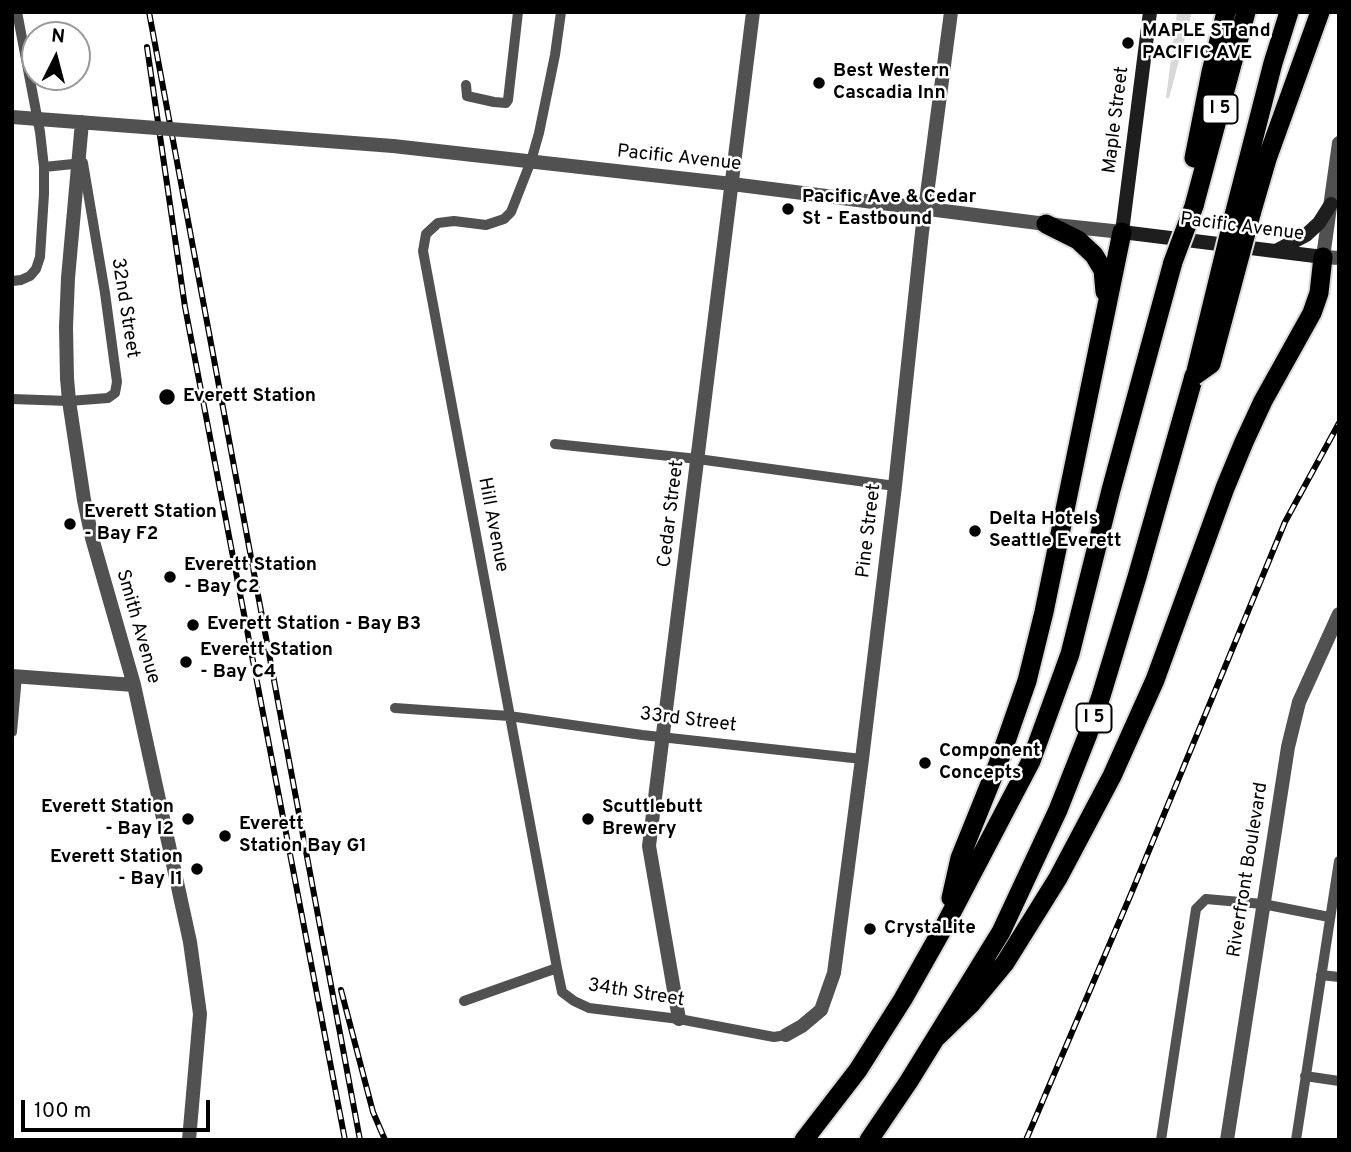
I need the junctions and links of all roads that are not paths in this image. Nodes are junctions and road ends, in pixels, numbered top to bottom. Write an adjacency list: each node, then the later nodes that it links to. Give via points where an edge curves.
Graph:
1 (17, 12): 16 (street)
2 (518, 12): 11 (street, via 506,103 467,96)
3 (561, 12): 15 (street)
4 (753, 12): 17 (street, Cedar Street)
5 (951, 12): 20 (street, Pine Street)
6 (1150, 12): 23 (main road, Maple Street)
7 (1226, 12): 19 (highway)
8 (1246, 12): 19 (highway, I 5)
9 (1289, 12): 21 (highway, I 5, via 1273,63)
10 (1320, 12): 21 (highway, via 1267,159)
11 (466, 85)
12 (12, 117): 13 (street, Pacific Avenue, bridge)
13 (82, 122): 15 (street, Pacific Avenue, bridge); 29 (street, Smith Avenue, bridge, via 68,278)
14 (1339, 144): 18 (street)
15 (531, 161): 17 (street, Pacific Avenue); 37 (street, Hill Avenue, via 515,206 504,219 486,225 438,223 426,234 423,251)
16 (44, 167): 26 (street, via 40,257 30,276); 29 (street, 32nd Street, via 83,163 117,382 115,393 108,398)
17 (732, 184): 20 (street, Pacific Avenue); 31 (street, Cedar Street)
18 (1331, 204): 24 (main road, via 1306,235); 25 (street)
19 (1189, 206): 44 (highway, I 5, bridge, via 1070,654 1031,761)
20 (925, 208): 22 (street, Pacific Avenue); 32 (street, Pine Street)
21 (1242, 214): 51 (highway, I 5, bridge, via 1211,364 1195,376 1088,734 1002,932)
22 (1046, 224): 23 (street, Pacific Avenue); 27 (highway, via 1078,240 1094,255 1103,270)
23 (1122, 232): 24 (main road, Pacific Avenue); 27 (highway)
24 (1276, 251): 25 (main road, Pacific Avenue)
25 (1331, 258): 51 (highway, via 1312,313 1244,442 1155,680 1112,776 1058,878 1005,963)
26 (12, 281)
27 (1107, 310): 44 (highway, via 1027,681 960,858)
28 (12, 398): 29 (street, 32nd Street)
29 (69, 401): 35 (street, Smith Avenue, via 92,538)
30 (555, 444): 31 (street)
31 (698, 459): 32 (street); 39 (street, Cedar Street)
32 (895, 486): 40 (street, Pine Street)
33 (1339, 614): 42 (street, Riverfront Boulevard, via 1299,702)
34 (14, 676): 35 (street); 38 (street)
35 (134, 685): 54 (street, Smith Avenue, via 190,942 200,1014)
36 (396, 708): 37 (street, 33rd Street)
37 (509, 716): 39 (street, 33rd Street); 45 (street, Hill Avenue)
38 (12, 732)
39 (663, 737): 40 (street, 33rd Street); 49 (street, Cedar Street, via 649,846)
40 (862, 759): 50 (street, Pine Street, via 834,973 821,1010)
41 (1339, 863): 43 (street)
42 (1263, 904): 43 (street); 57 (street, via 1206,899 1196,909); 58 (street, Riverfront Boulevard)
43 (1329, 917): 46 (street)
44 (946, 923): 55 (highway, I 5, via 858,1070)
45 (557, 968): 48 (street); 49 (street, 34th Street, via 562,992 589,1008)
46 (1321, 975): 47 (street); 52 (street)
47 (1339, 977)
48 (464, 1002)
49 (679, 1019): 50 (street, 34th Street, via 774,1037)
50 (786, 1035)
51 (937, 1037): 56 (highway, I 5)
52 (1305, 1076): 53 (street); 59 (street)
53 (1339, 1081)
54 (189, 1140)
55 (804, 1140)
56 (869, 1140)
57 (1161, 1140)
58 (1227, 1140)
59 (1296, 1140)

